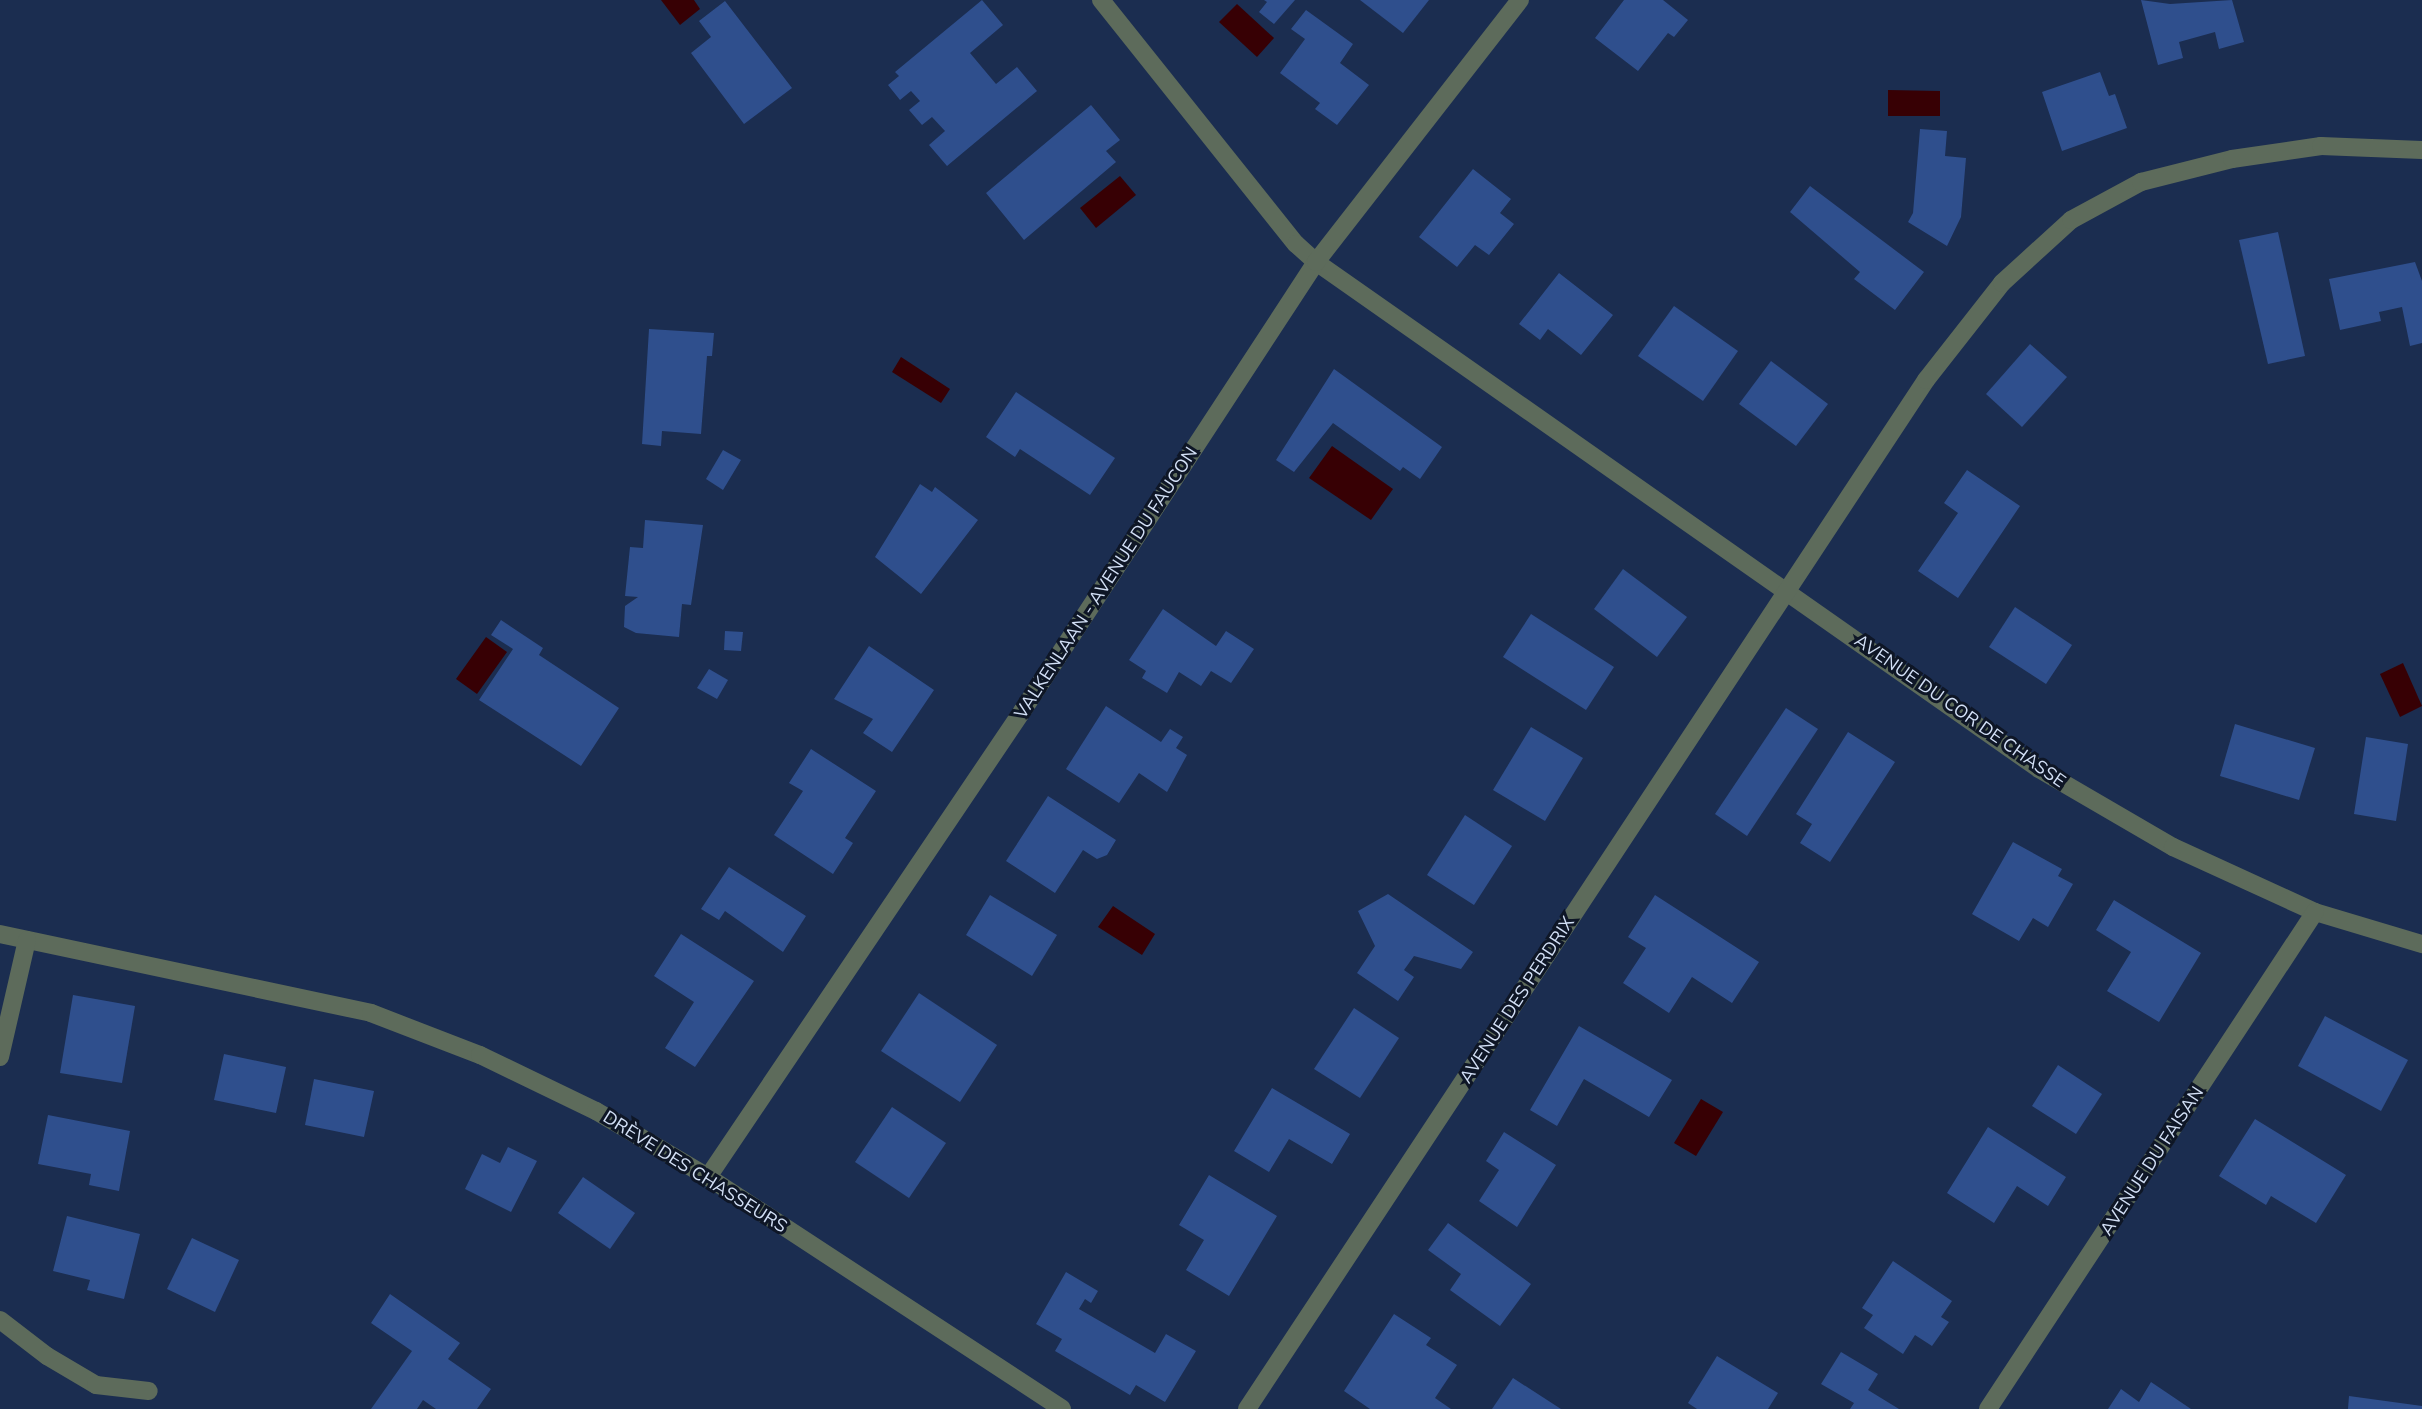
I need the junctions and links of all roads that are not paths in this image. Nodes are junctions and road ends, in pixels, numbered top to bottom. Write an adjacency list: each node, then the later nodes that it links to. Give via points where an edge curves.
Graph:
1 (1101, 0): 4 (street, AVENUE DU COR DE CHASSE, via 1296,244)
2 (1520, 0): 4 (street, VALKENLAAN - AVENUE DU FAUCON)
3 (2422, 150): 5 (street, AVENUE DES PERDRIX, via 2321,146 2232,159 2141,183 2071,220 2002,283 1926,380)
4 (1316, 262): 5 (street, AVENUE DU COR DE CHASSE); 11 (street, VALKENLAAN - AVENUE DU FAUCON, via 1023,710)
5 (1787, 591): 6 (street, AVENUE DU COR DE CHASSE, via 2039,769 2173,847); 15 (street, AVENUE DES PERDRIX)
6 (2315, 912): 9 (street, AVENUE DU COR DE CHASSE); 16 (street, AVENUE DU FAISAN)
7 (0, 934): 8 (street, DRÈVE DES CHASSEURS)
8 (27, 940): 10 (street); 11 (street, DRÈVE DES CHASSEURS, via 371,1013 480,1055 596,1111)
9 (2422, 944)
10 (0, 1058)
11 (708, 1177): 14 (street, DRÈVE DES CHASSEURS)
12 (0, 1320): 13 (street, via 96,1385)
13 (149, 1391)
14 (1062, 1409)
15 (1247, 1409)
16 (1988, 1409)

